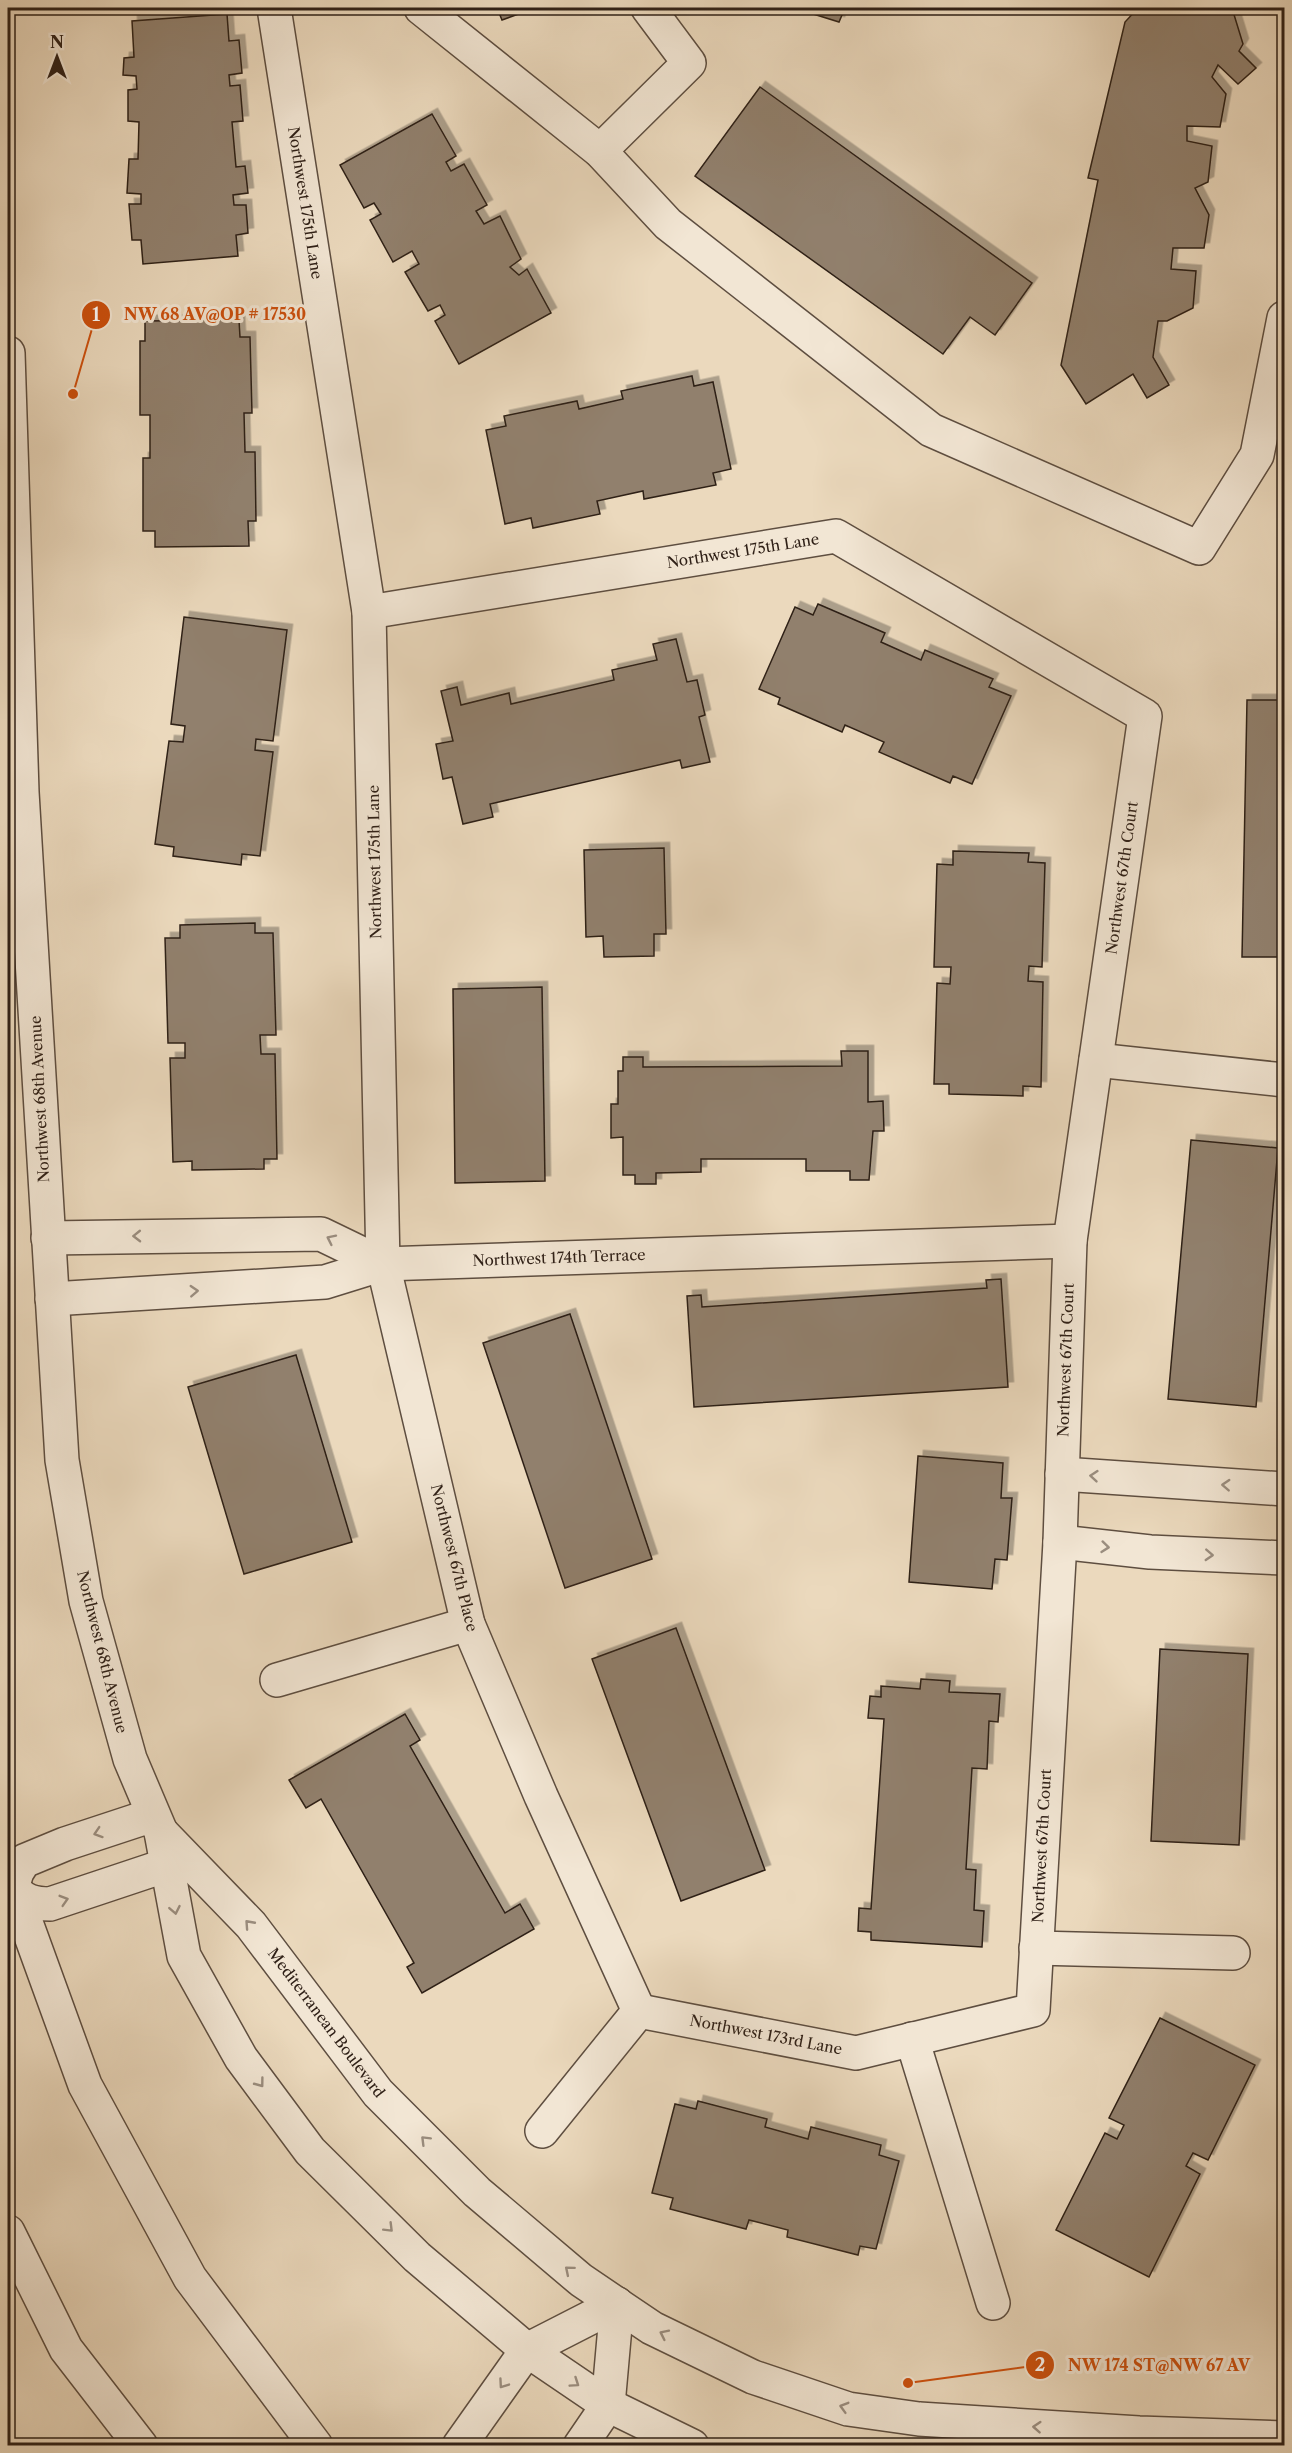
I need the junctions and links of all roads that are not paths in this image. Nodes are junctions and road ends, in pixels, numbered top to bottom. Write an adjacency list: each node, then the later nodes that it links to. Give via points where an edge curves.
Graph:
1 (274, 8): 8 (street, Northwest 175th Lane)
2 (421, 8): 4 (street)
3 (648, 8): 4 (street, via 689,63)
4 (600, 152): 5 (street, via 668,224 931,430 1199,548 1257,455)
5 (1284, 318)
6 (8, 353): 7 (street, Northwest 68th Avenue)
7 (10, 519): 10 (street, Northwest 68th Avenue)
8 (369, 612): 9 (street, Northwest 175th Lane, via 836,536); 12 (street, Northwest 175th Lane)
9 (1145, 716): 11 (street, Northwest 67th Court)
10 (15, 792): 14 (street, Northwest 68th Avenue)
11 (1096, 1060): 13 (street); 15 (street, Northwest 67th Court)
12 (380, 1076): 16 (street, Northwest 67th Place)
13 (1284, 1080)
14 (48, 1238): 16 (street, one-way to 14, via 321,1234); 17 (street, Northwest 68th Avenue)
15 (1070, 1241): 16 (street, Northwest 174th Terrace); 18 (street, Northwest 67th Court)
16 (383, 1264): 17 (street, Northwest 174th Terrace, one-way to 16, via 326,1282); 22 (street, Northwest 67th Place)
17 (52, 1299): 24 (street, Northwest 68th Avenue, via 62,1460 86,1601 130,1759)
18 (1062, 1474): 19 (street, one-way to 18); 20 (street, Northwest 67th Court)
19 (1284, 1489)
20 (1060, 1542): 21 (street, one-way to 21, via 1150,1552); 27 (street, Northwest 67th Court)
21 (1284, 1558)
22 (468, 1624): 23 (street); 30 (street, Northwest 67th Place)
23 (277, 1680)
24 (157, 1823): 25 (street); 26 (street, one-way to 26, via 65,1844 24,1861); 35 (street, Mediterranean Boulevard, one-way to 24, via 581,2280 477,2192 378,2093 251,1925)
25 (166, 1865): 26 (street, one-way to 25, via 23,1899 51,1905); 36 (street, one-way to 36, via 184,1956 241,2058 303,2142 417,2257)
26 (9, 1884): 40 (street, via 86,2085 190,2278)
27 (1036, 1948): 28 (street); 29 (street, Northwest 67th Court)
28 (1233, 1953)
29 (1033, 2010): 31 (street, Northwest 173rd Lane)
30 (639, 2011): 31 (street, Northwest 173rd Lane, via 856,2053); 32 (street)
31 (912, 2039): 34 (street)
32 (542, 2131)
33 (8, 2232): 39 (street, via 66,2349)
34 (993, 2303)
35 (617, 2304): 36 (street); 37 (street); 38 (street, Mediterranean Boulevard, one-way to 35, via 919,2419 848,2409 753,2377 652,2328)
36 (526, 2350): 37 (street, one-way to 37); 41 (street, one-way to 41)
37 (608, 2405): 42 (street); 43 (street)
38 (1284, 2438)
39 (141, 2445)
40 (316, 2445)
41 (459, 2445)
42 (580, 2445)
43 (692, 2445)

